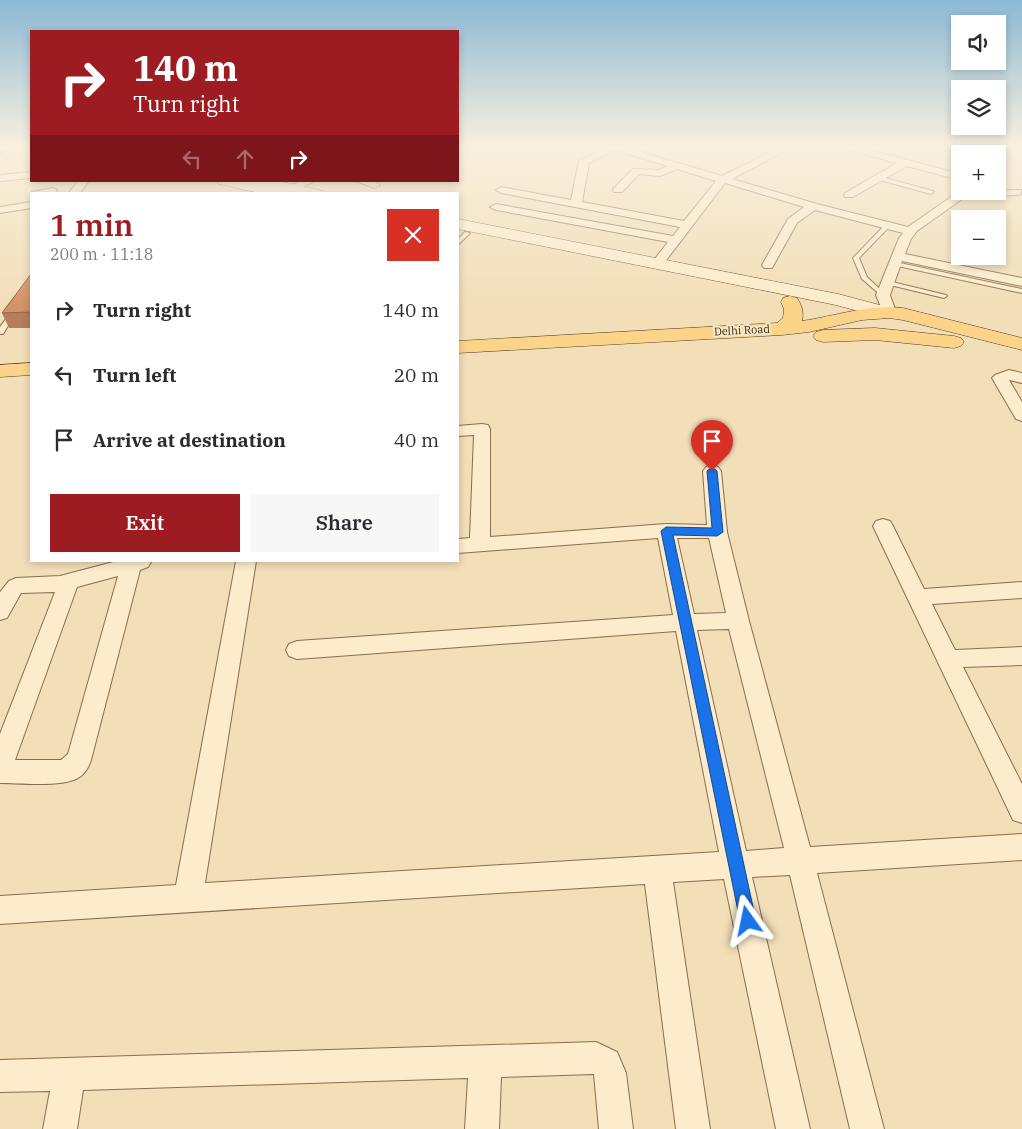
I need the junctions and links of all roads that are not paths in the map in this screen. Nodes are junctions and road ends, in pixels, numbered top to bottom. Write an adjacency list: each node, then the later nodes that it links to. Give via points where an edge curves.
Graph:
1 (549, 200): 7 (street)
2 (577, 200): 7 (street)
3 (707, 200): 11 (street)
4 (793, 200): 8 (street)
5 (954, 200): 13 (street)
6 (30, 205): 10 (street)
7 (576, 205): 11 (street)
8 (814, 206): 12 (street); 18 (street, via 792,221)
9 (496, 207): 15 (street)
10 (0, 210)
11 (687, 225): 15 (street)
12 (888, 225): 13 (street); 22 (lane, via 856,258 864,278)
13 (910, 231): 16 (street)
14 (460, 233): 17 (street); 23 (street)
15 (676, 240): 17 (street)
16 (897, 260): 19 (street); 20 (lane); 22 (street)
17 (657, 264): 22 (street, via 828,298)
18 (768, 264)
19 (1022, 282)
20 (1022, 291)
21 (944, 296): 22 (lane)
22 (886, 300): 25 (main road, Delhi Road, via 871,312); 28 (main road, Delhi Road)
23 (790, 302): 25 (street); 26 (main road, via 793,320)
24 (16, 310): 27 (lane)
25 (848, 317): 26 (main road, Delhi Road, via 818,325); 29 (street)
26 (782, 329): 31 (main road, Delhi Road)
27 (0, 332)
28 (945, 333): 29 (main road); 30 (main road, Delhi Road); 32 (main road)
29 (862, 334): 33 (main road)
30 (1022, 344)
31 (459, 347)
32 (1022, 355)
33 (459, 356)
34 (30, 368): 35 (main road)
35 (0, 371)
36 (1022, 378): 39 (street, via 1009,375 1000,378)
37 (30, 380): 38 (main road)
38 (0, 382)
39 (1022, 416)
40 (459, 431): 45 (street, via 482,429)
41 (712, 471): 44 (street)
42 (883, 526): 51 (street)
43 (666, 531): 44 (street); 45 (street); 54 (street)
44 (717, 532): 53 (street)
45 (480, 545): 46 (street)
46 (459, 546)
47 (249, 562): 65 (street)
48 (137, 563): 49 (street); 59 (street, via 79,760 61,772)
49 (69, 581): 52 (street, via 16,586); 58 (street)
50 (1022, 590): 51 (street)
51 (917, 597): 57 (street)
52 (0, 612)
53 (738, 621): 54 (street); 62 (street)
54 (686, 622): 55 (street); 63 (street)
55 (297, 650)
56 (1022, 656): 57 (street)
57 (948, 659): 60 (street)
58 (0, 766)
59 (0, 772)
60 (1022, 811)
61 (1022, 847): 62 (street)
62 (800, 859): 63 (street); 75 (street)
63 (736, 865): 64 (street); 74 (street)
64 (657, 870): 65 (street); 73 (street)
65 (188, 899): 66 (street)
66 (0, 910)
67 (485, 1061): 68 (street); 71 (street); 72 (street, via 596,1058 606,1063)
68 (69, 1074): 69 (street); 70 (street)
69 (0, 1076)
70 (60, 1129)
71 (482, 1129)
72 (616, 1129)
73 (693, 1129)
74 (793, 1129)
75 (867, 1129)

